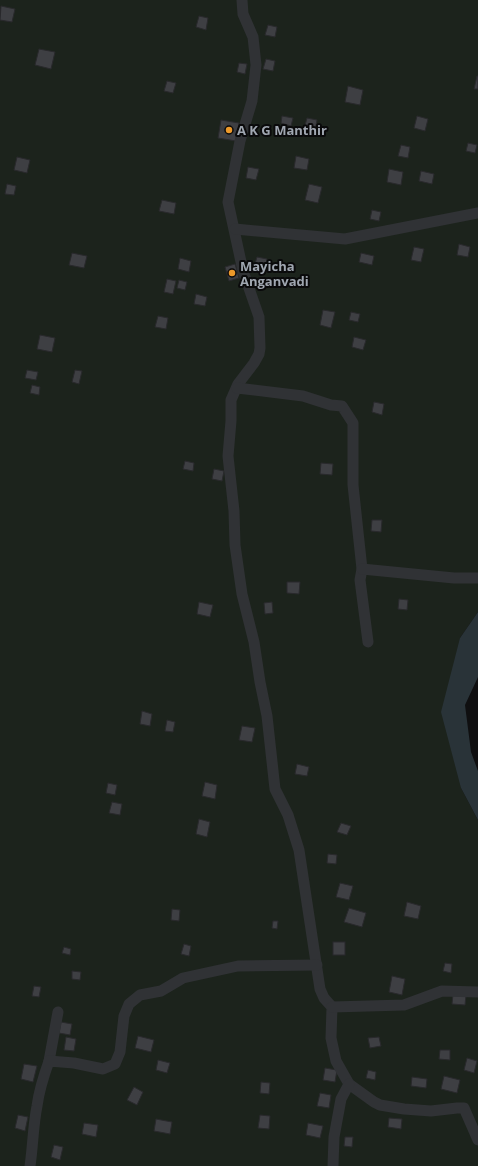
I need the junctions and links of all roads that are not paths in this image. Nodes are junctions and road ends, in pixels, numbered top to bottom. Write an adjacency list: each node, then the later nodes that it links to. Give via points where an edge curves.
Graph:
1 (242, 0): 3 (street, via 242,14 253,37 256,65 252,101 240,141 228,202)
2 (478, 213): 3 (street, via 345,239)
3 (235, 229): 4 (street, via 243,271 259,317 260,348 254,363)
4 (237, 388): 5 (street, via 303,396 330,405 342,406 349,416 353,423 353,485); 8 (street, via 231,400 228,456 235,545 242,594 254,642 267,716 275,789 288,815 299,850)
5 (362, 569): 6 (street); 7 (street, via 360,580)
6 (478, 578)
7 (368, 642)
8 (317, 965): 10 (street, via 322,994); 12 (street, via 238,966 182,978 161,991 140,995 129,1004 124,1016 120,1052 115,1064 103,1068)
9 (478, 992): 10 (street, via 442,990 404,1005)
10 (332, 1007): 13 (street, via 331,1038 336,1061)
11 (58, 1012): 12 (street)
12 (49, 1060): 15 (street, via 36,1107)
13 (349, 1084): 14 (street, via 380,1105 431,1111 464,1108); 16 (street, via 339,1107)
14 (478, 1140)
15 (30, 1166)
16 (333, 1166)

